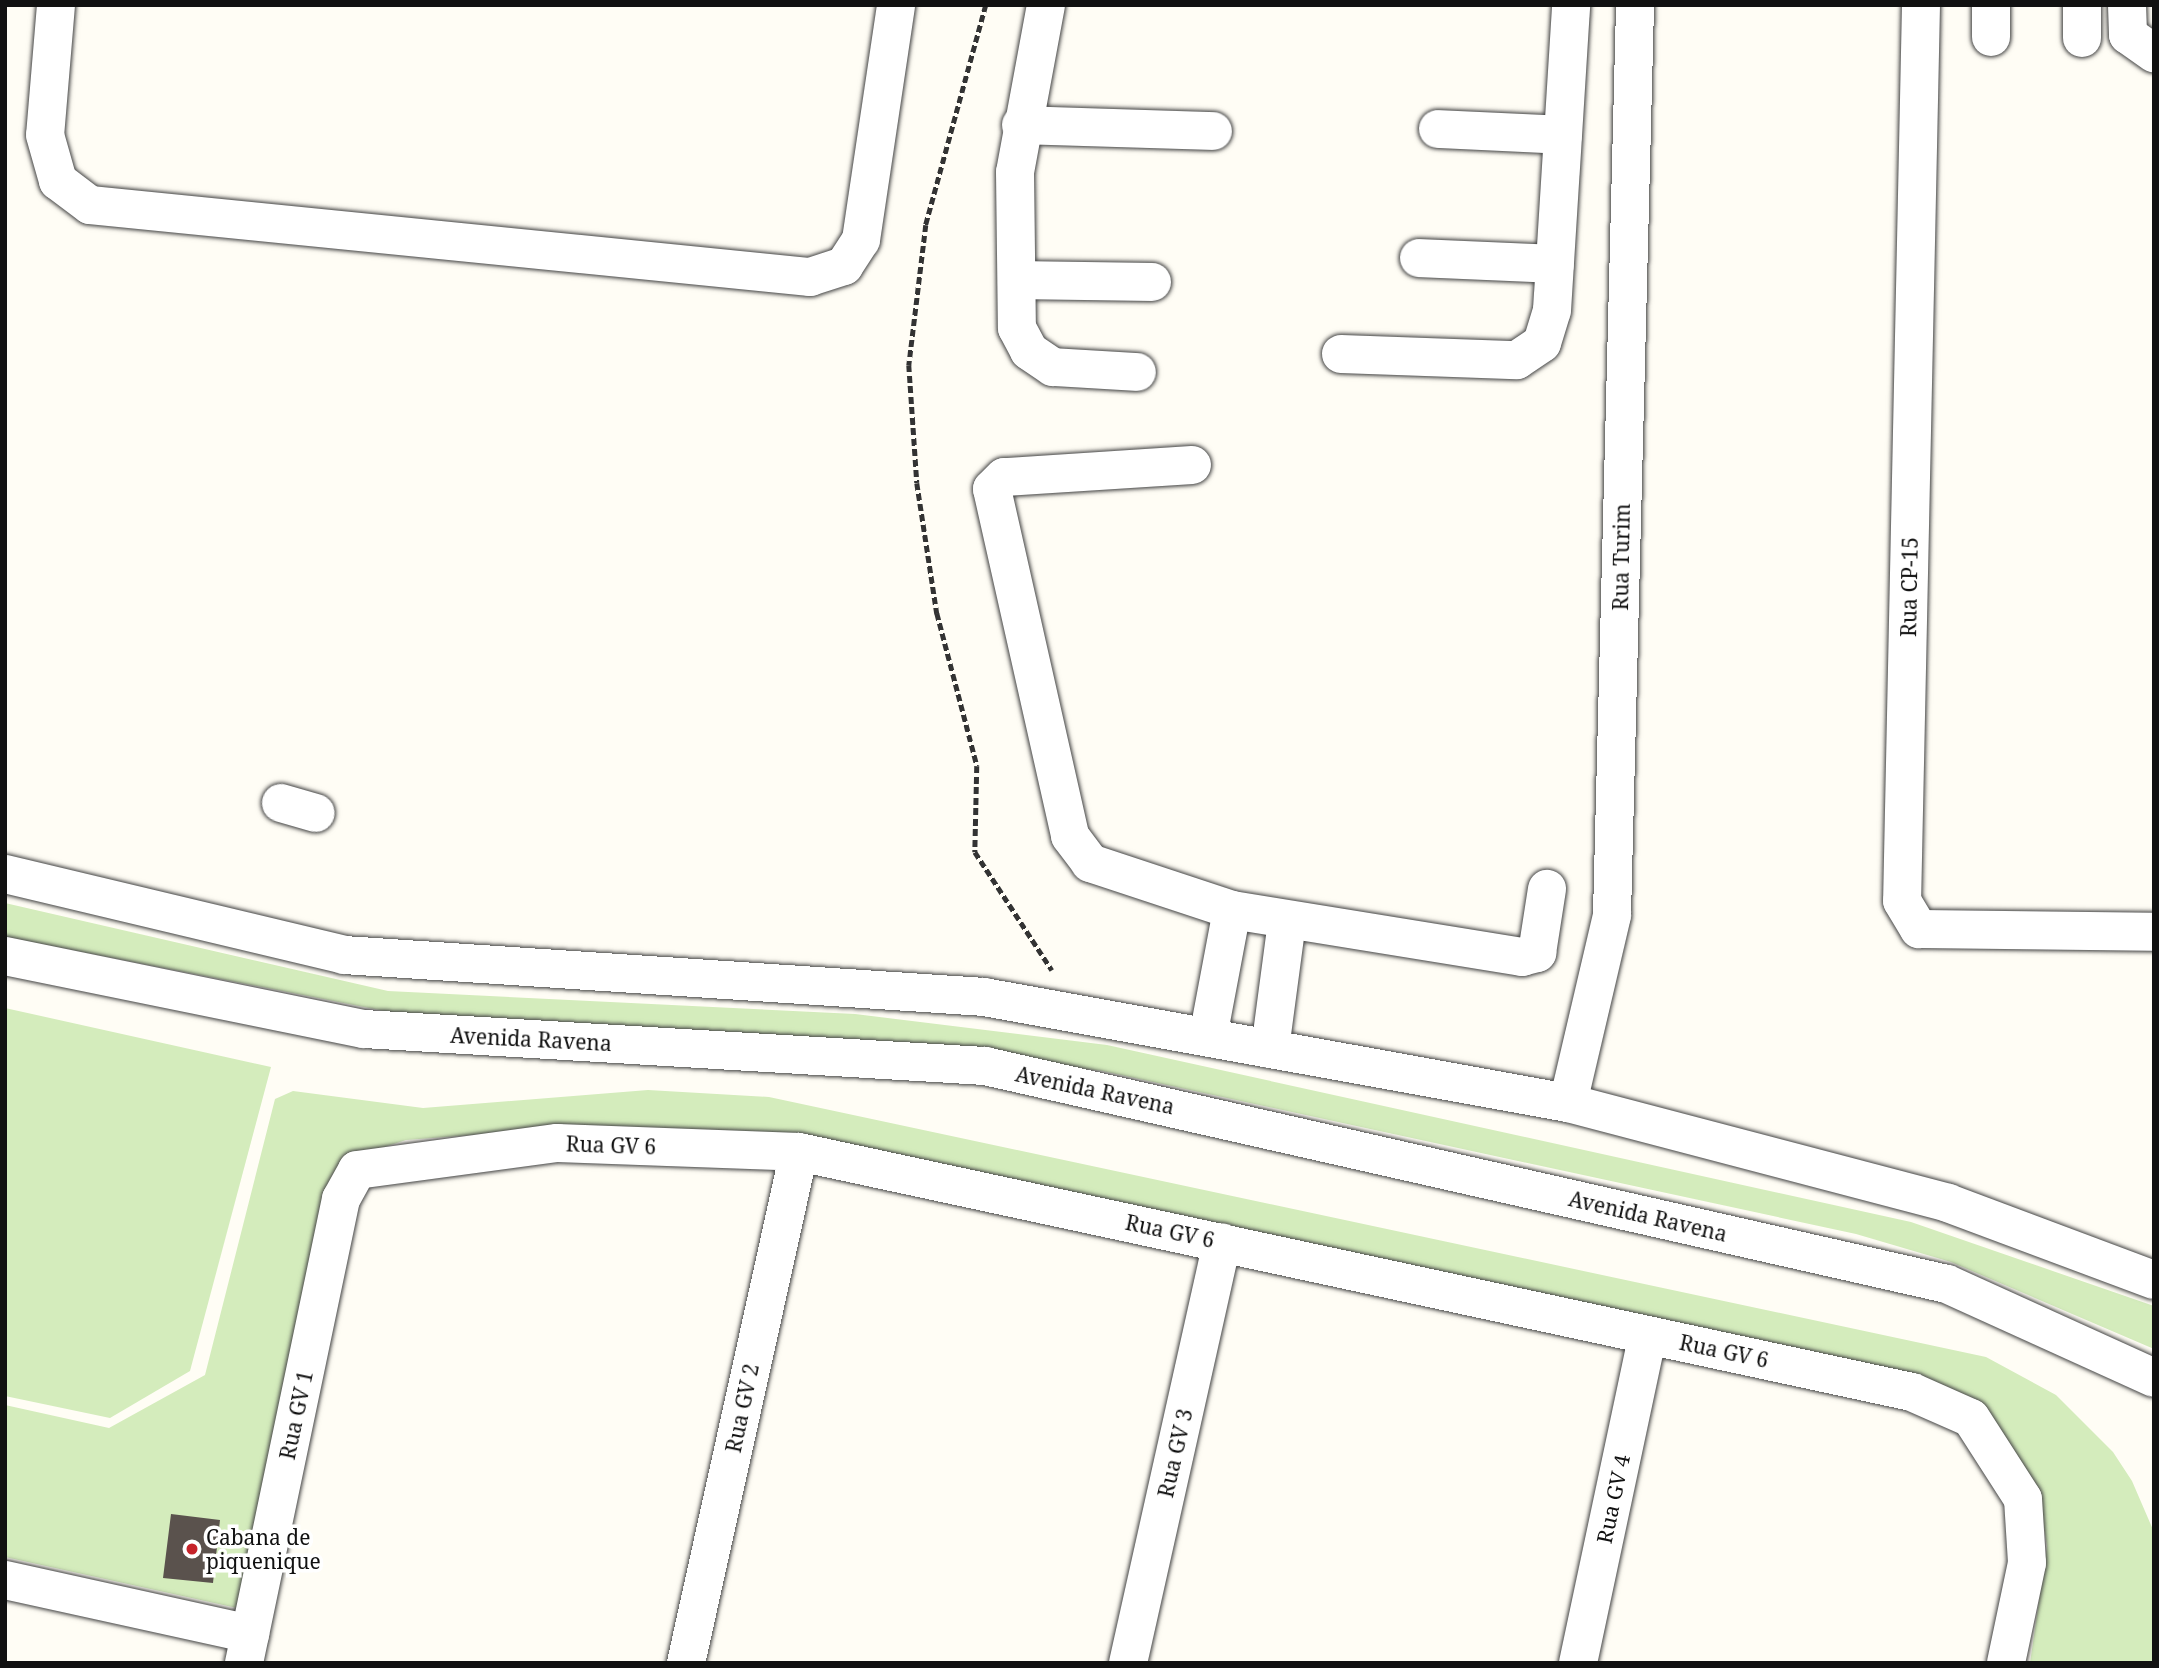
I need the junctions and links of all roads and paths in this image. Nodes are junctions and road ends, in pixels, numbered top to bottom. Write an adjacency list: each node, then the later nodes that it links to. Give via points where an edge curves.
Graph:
1 (56, 5): 2 (street, via 45,135 58,181 90,205 810,277 845,266 861,240)
2 (897, 5)
3 (1046, 5): 9 (street)
4 (1571, 5): 12 (street)
5 (1635, 5): 28 (street, Rua Turim, via 1612,915)
6 (1921, 5): 24 (street, Rua CP-15, via 1902,901 1919,929)
7 (2127, 5): 8 (street, via 2128,35)
8 (2154, 53)
9 (1021, 125): 11 (street); 15 (street, via 1015,172)
10 (1438, 129): 12 (street)
11 (1213, 131)
12 (1563, 135): 14 (street)
13 (1419, 258): 14 (street)
14 (1555, 264): 17 (street, via 1542,343 1517,360)
15 (1017, 281): 16 (street); 18 (street, via 1017,328 1029,351 1053,367)
16 (1152, 282)
17 (1341, 354)
18 (1137, 372)
19 (1192, 465): 22 (street, via 1004,477 992,489 1070,836 1090,863)
20 (5, 874): 26 (street, via 344,955 984,997)
21 (1547, 889): 23 (street, via 1537,953 1522,957)
22 (1232, 910): 23 (street); 26 (street)
23 (1287, 921): 27 (street)
24 (2154, 932)
25 (5, 956): 34 (street, Avenida Ravena, via 364,1029 985,1066 1947,1284)
26 (1208, 1037): 27 (street)
27 (1270, 1049): 28 (street)
28 (1568, 1103): 32 (street, via 1948,1203)
29 (799, 1152): 30 (street, Rua GV 6, via 557,1143); 31 (street, Rua GV 6); 37 (street, Rua GV 2)
30 (357, 1170): 36 (street, Rua GV 1, via 341,1199)
31 (1222, 1242): 33 (street, Rua GV 6); 38 (street, Rua GV 3)
32 (2154, 1280)
33 (1648, 1335): 39 (street, Rua GV 4); 40 (street, Rua GV 6, via 1912,1392 1970,1419 2023,1499 2027,1563)
34 (2154, 1378)
35 (5, 1580): 36 (street)
36 (247, 1648)
37 (686, 1663)
38 (1128, 1663)
39 (1578, 1663)
40 (2006, 1663)

